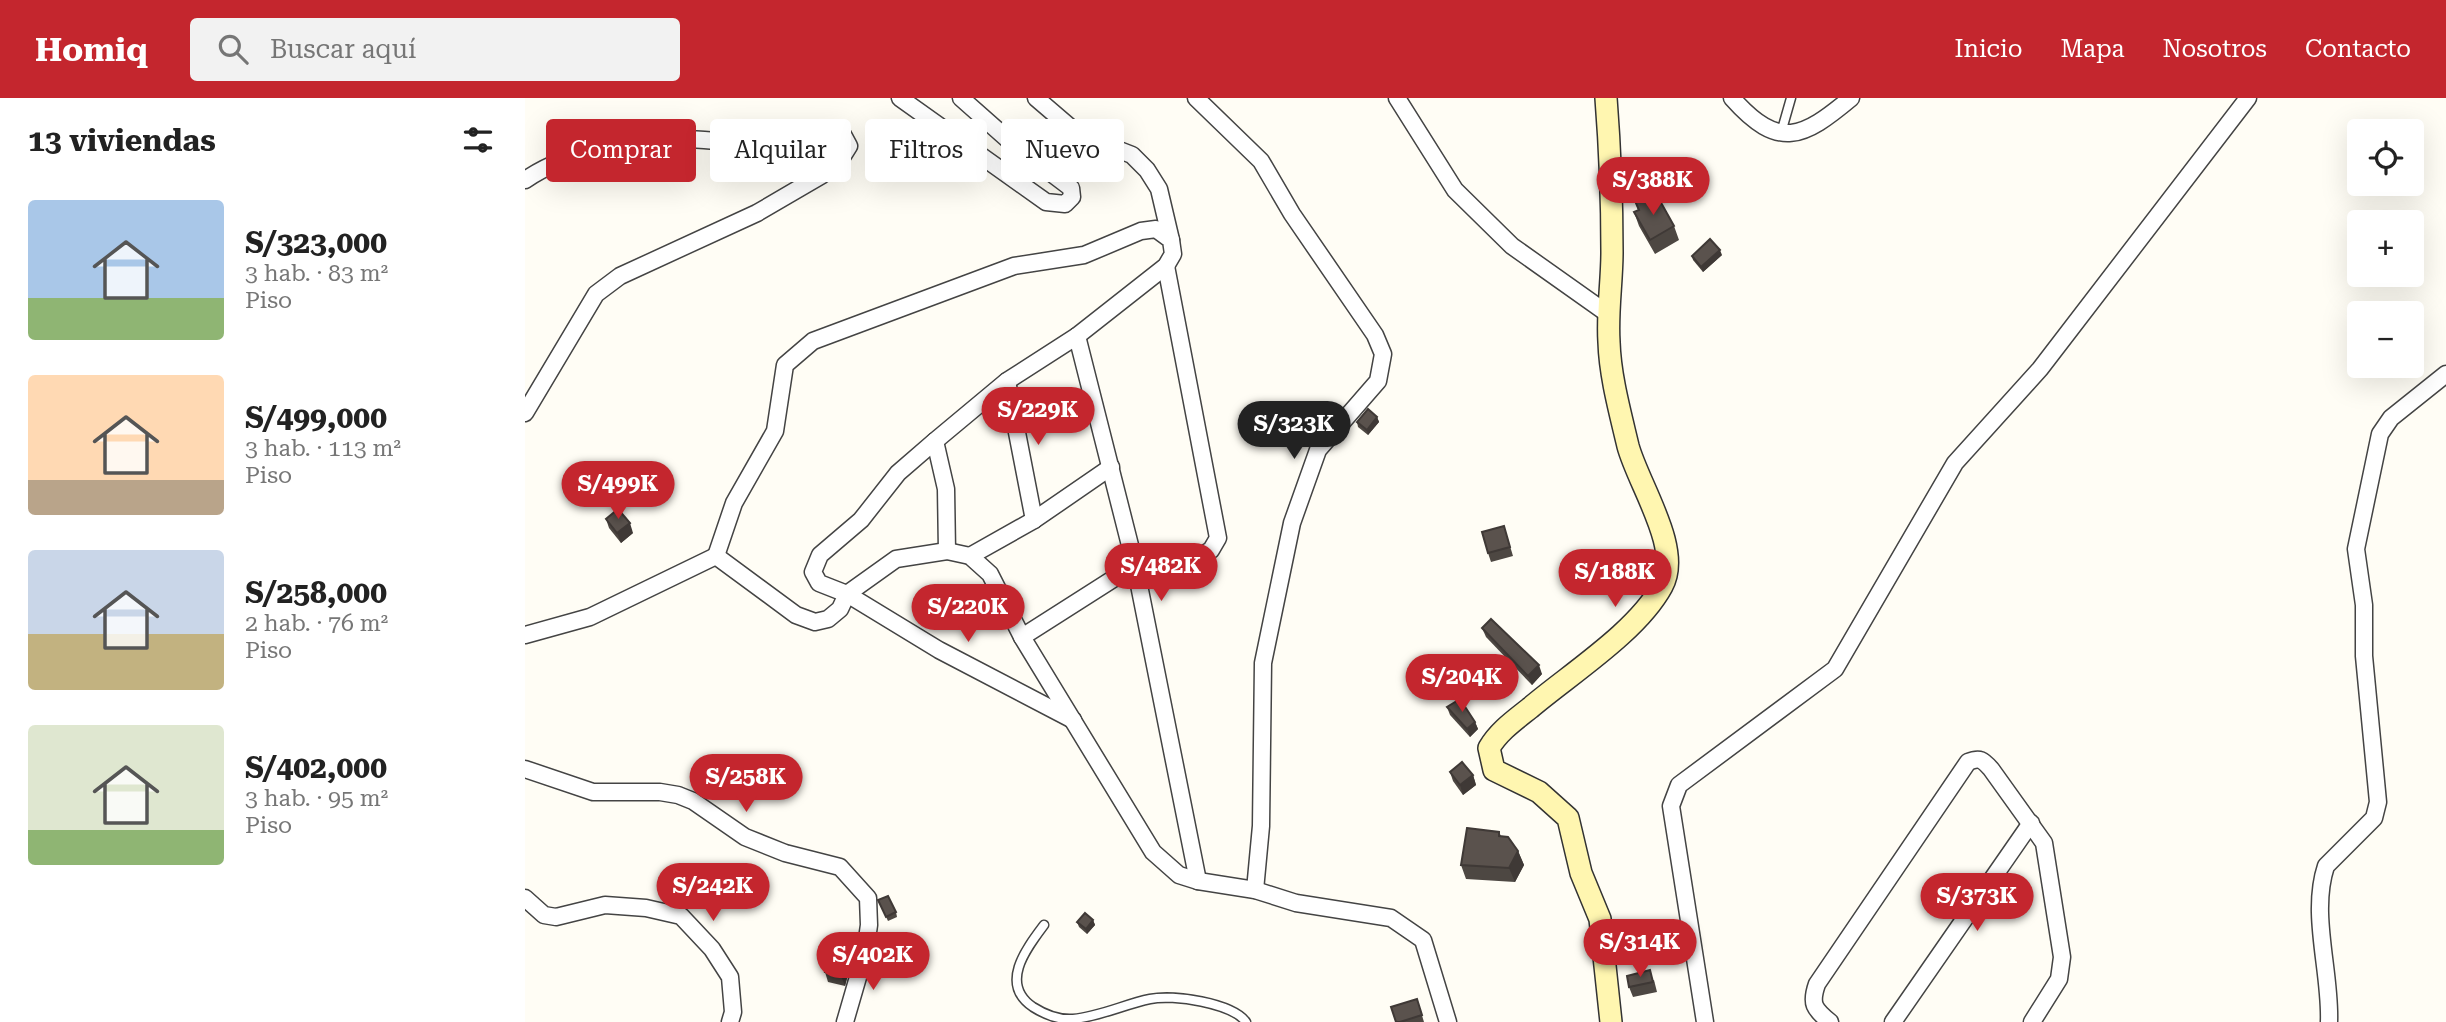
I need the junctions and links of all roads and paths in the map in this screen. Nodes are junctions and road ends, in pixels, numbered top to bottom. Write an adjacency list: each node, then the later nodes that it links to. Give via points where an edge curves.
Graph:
1 (899, 98): 2 (street, via 1046,202 1065,204 1072,197 1071,188)
2 (961, 98)
3 (1037, 98): 13 (street, via 1078,134 1132,155 1147,170 1159,188)
4 (1196, 98): 34 (street, via 1261,161 1383,354 1378,381 1318,450 1292,523 1263,663 1261,826)
5 (1397, 98): 15 (street, via 1455,190 1512,246)
6 (1606, 98): 15 (main road, via 1612,254)
7 (1732, 98): 11 (street, via 1761,125)
8 (1791, 98): 11 (lane)
9 (1851, 98): 11 (street, via 1820,124)
10 (2248, 98): 42 (street, via 2041,369 1955,463 1835,669 1679,785 1671,806)
11 (1781, 133)
12 (525, 180): 19 (street, via 546,165 585,153 653,141 755,142 825,127 842,133 849,146 823,175 757,213 620,276 596,294)
13 (1171, 240): 14 (street, via 1173,254); 24 (street, via 1156,229 1141,231 1084,254 1014,266 805,346 785,365 775,431 734,503)
14 (1166, 267): 16 (street); 26 (street, via 1218,538 1204,554)
15 (1608, 314): 41 (main road, via 1610,355 1634,470 1663,533 1664,584 1601,652 1512,722 1489,748 1494,770 1539,792 1568,818 1581,873 1600,919)
16 (1077, 336): 18 (street); 21 (street)
17 (2446, 374): 46 (street, via 2391,418 2379,434 2356,549 2378,802 2374,818 2326,866 2323,876)
18 (1007, 381): 20 (street); 22 (street)
19 (525, 413)
20 (935, 440): 23 (street, via 946,489); 27 (street, via 898,473 861,520 820,555 813,572 819,583)
21 (1111, 467): 22 (street); 26 (street)
22 (1034, 520): 25 (street)
23 (947, 551): 25 (street); 27 (street, via 896,559)
24 (716, 555): 27 (street, via 796,615 815,622 841,609); 28 (street, via 590,617)
25 (970, 556): 29 (street, via 990,574)
26 (1135, 565): 29 (street); 33 (street)
27 (847, 594): 30 (street, via 939,650)
28 (525, 635)
29 (1022, 637): 30 (street)
30 (1073, 720): 33 (street, via 1153,852 1179,874)
31 (525, 769): 38 (street, via 593,792 678,795 745,836 785,853 840,867 868,898 869,925)
32 (2031, 822): 43 (street, via 1983,760 1968,762 1817,984 1814,1009); 44 (street); 45 (street, via 2044,843 2062,957 2059,979)
33 (1198, 881): 34 (street)
34 (1255, 890): 40 (street, via 1296,903 1391,918 1423,940)
35 (525, 898): 37 (street, via 544,915 556,917 605,905 681,916 712,948 730,977)
36 (1044, 925): 39 (lane, via 1022,954 1016,986 1024,1000 1044,1014 1071,1019 1153,998 1180,999 1233,1010)
37 (730, 1022)
38 (845, 1022)
39 (1246, 1022)
40 (1448, 1022)
41 (1611, 1022)
42 (1705, 1022)
43 (1830, 1022)
44 (1893, 1022)
45 (2032, 1022)
46 (2329, 1022)

